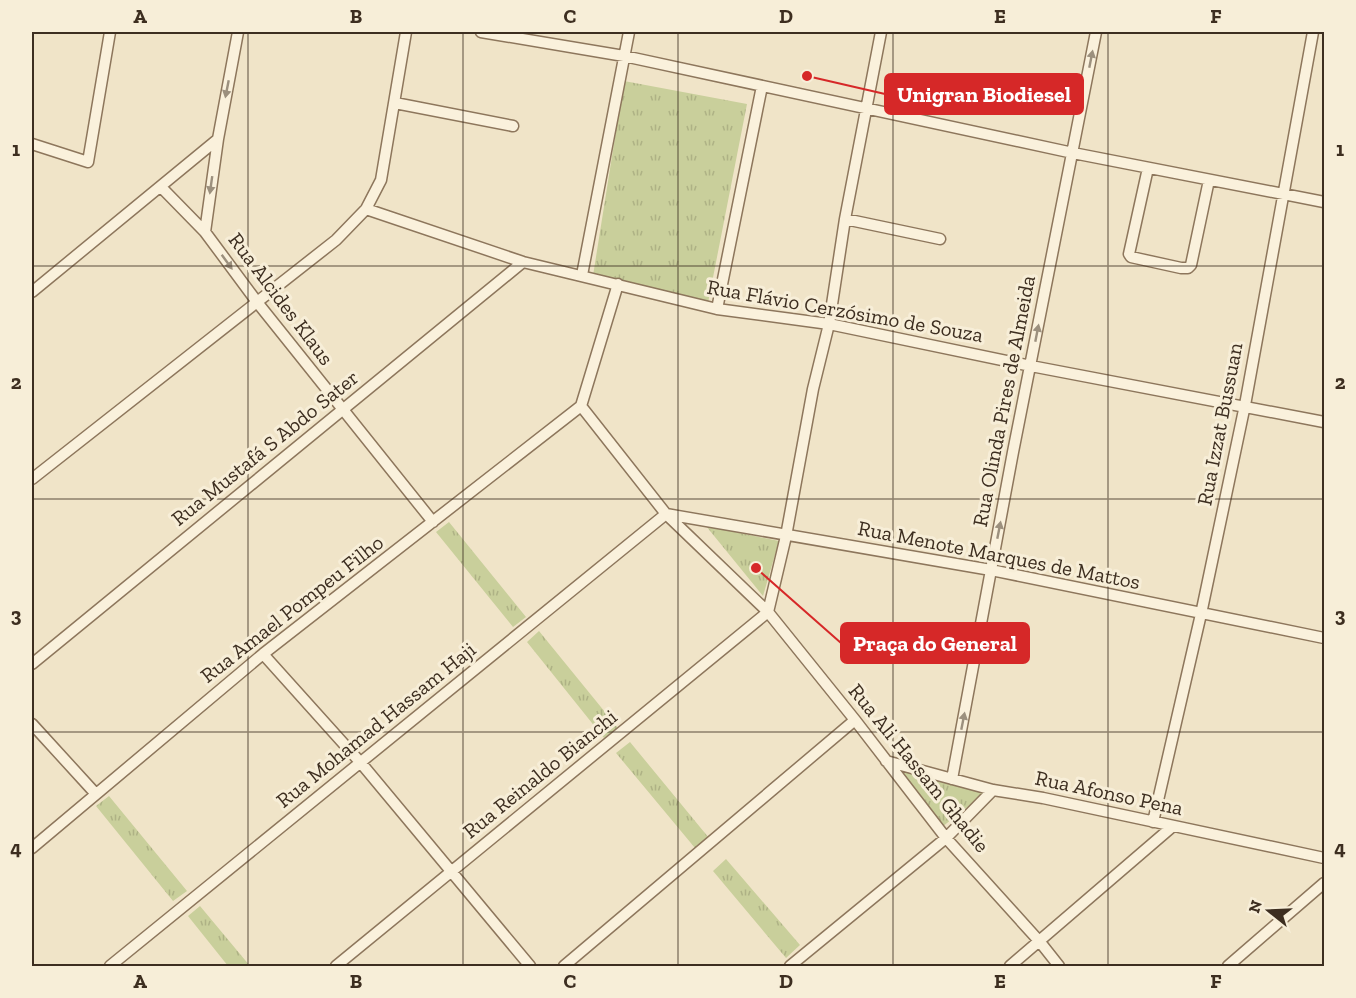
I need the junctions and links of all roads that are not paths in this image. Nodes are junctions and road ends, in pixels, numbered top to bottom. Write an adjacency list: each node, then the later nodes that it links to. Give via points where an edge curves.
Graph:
1 (110, 32): 15 (street, via 88,162)
2 (238, 32): 14 (street, one-way to 14)
3 (406, 32): 11 (street)
4 (481, 32): 9 (street)
5 (628, 32): 9 (street)
6 (881, 32): 12 (street)
7 (1096, 32): 16 (street, Rua Olinda Pires de Almeida, one-way to 7)
8 (1313, 32): 20 (street, Rua Izzat Bussuan)
9 (624, 56): 10 (street); 27 (street)
10 (762, 86): 12 (street); 31 (street)
11 (395, 103): 13 (street); 22 (street, via 381,180)
12 (867, 110): 16 (street); 23 (street)
13 (513, 126)
14 (218, 139): 19 (street); 24 (street, one-way to 24)
15 (32, 144)
16 (1073, 153): 17 (street); 33 (street, Rua Olinda Pires de Almeida, one-way to 16)
17 (1148, 168): 18 (street); 18 (street, via 1129,254 1181,268 1191,265)
18 (1209, 180): 20 (street)
19 (161, 187): 24 (street, Rua Alcides Klaus); 29 (street)
20 (1285, 194): 21 (street); 34 (street, Rua Izzat Bussuan)
21 (1324, 202)
22 (366, 209): 26 (street, Rua Flávio Cerzósimo de Souza); 30 (street, via 336,240)
23 (845, 219): 25 (street); 32 (street)
24 (205, 232): 30 (street, Rua Alcides Klaus, one-way to 30)
25 (940, 239)
26 (523, 262): 27 (street, Rua Flávio Cerzósimo de Souza); 36 (street, Rua Mustafá S Abdo Sater)
27 (582, 275): 28 (street, Rua Flávio Cerzósimo de Souza)
28 (618, 284): 31 (street, Rua Flávio Cerzósimo de Souza); 35 (street)
29 (32, 292)
30 (257, 302): 36 (street, Rua Alcides Klaus); 38 (street)
31 (717, 309): 32 (street, Rua Flávio Cerzósimo de Souza)
32 (829, 324): 33 (street, Rua Flávio Cerzósimo de Souza); 41 (street)
33 (1031, 366): 34 (street, Rua Flávio Cerzósimo de Souza); 42 (street, Rua Olinda Pires de Almeida, one-way to 33)
34 (1245, 405): 37 (street, Rua Flávio Cerzósimo de Souza); 44 (street, Rua Izzat Bussuan)
35 (581, 406): 39 (street, Rua Ali Hassam Ghadie); 40 (street, Rua Amael Pompeu Filho)
36 (342, 410): 40 (street, Rua Alcides Klaus); 47 (street, Rua Mustafá S Abdo Sater)
37 (1324, 422)
38 (32, 479)
39 (666, 514): 41 (street, Rua Menote Marques de Mattos); 43 (street, Rua Ali Hassam Ghadie); 51 (street, Rua Mohamad Hassam Haji)
40 (433, 522): 46 (street, Rua Amael Pompeu Filho)
41 (786, 536): 42 (street, Rua Menote Marques de Mattos); 43 (street)
42 (991, 570): 44 (street, Rua Menote Marques de Mattos); 52 (street, Rua Olinda Pires de Almeida, one-way to 42)
43 (768, 612): 48 (street, Rua Ali Hassam Ghadie); 60 (street, Rua Reinaldo Bianchi)
44 (1201, 614): 45 (street, Rua Menote Marques de Mattos); 55 (street, Rua Izzat Bussuan)
45 (1324, 638)
46 (263, 654): 51 (street); 54 (street, Rua Amael Pompeu Filho)
47 (32, 664)
48 (855, 720): 50 (street, Rua Ali Hassam Ghadie); 66 (street)
49 (32, 724): 54 (street)
50 (886, 761): 52 (street, Rua Afonso Pena); 57 (street, Rua Ali Hassam Ghadie)
51 (361, 762): 60 (street); 63 (street, Rua Mohamad Hassam Haji)
52 (952, 779): 53 (street, Rua Afonso Pena)
53 (993, 790): 55 (street, Rua Afonso Pena); 57 (street)
54 (95, 793): 58 (street, Rua Amael Pompeu Filho)
55 (1153, 822): 56 (street, Rua Afonso Pena)
56 (1173, 826): 59 (street, Rua Afonso Pena); 62 (street)
57 (946, 838): 62 (street, Rua Ali Hassam Ghadie); 67 (street)
58 (32, 848)
59 (1324, 858)
60 (452, 872): 64 (street, Rua Reinaldo Bianchi); 65 (street)
61 (1324, 883): 70 (street)
62 (1040, 942): 68 (street); 69 (street, Rua Ali Hassam Ghadie)
63 (110, 966)
64 (336, 966)
65 (530, 966)
66 (564, 966)
67 (790, 966)
68 (1010, 966)
69 (1059, 966)
70 (1227, 966)

